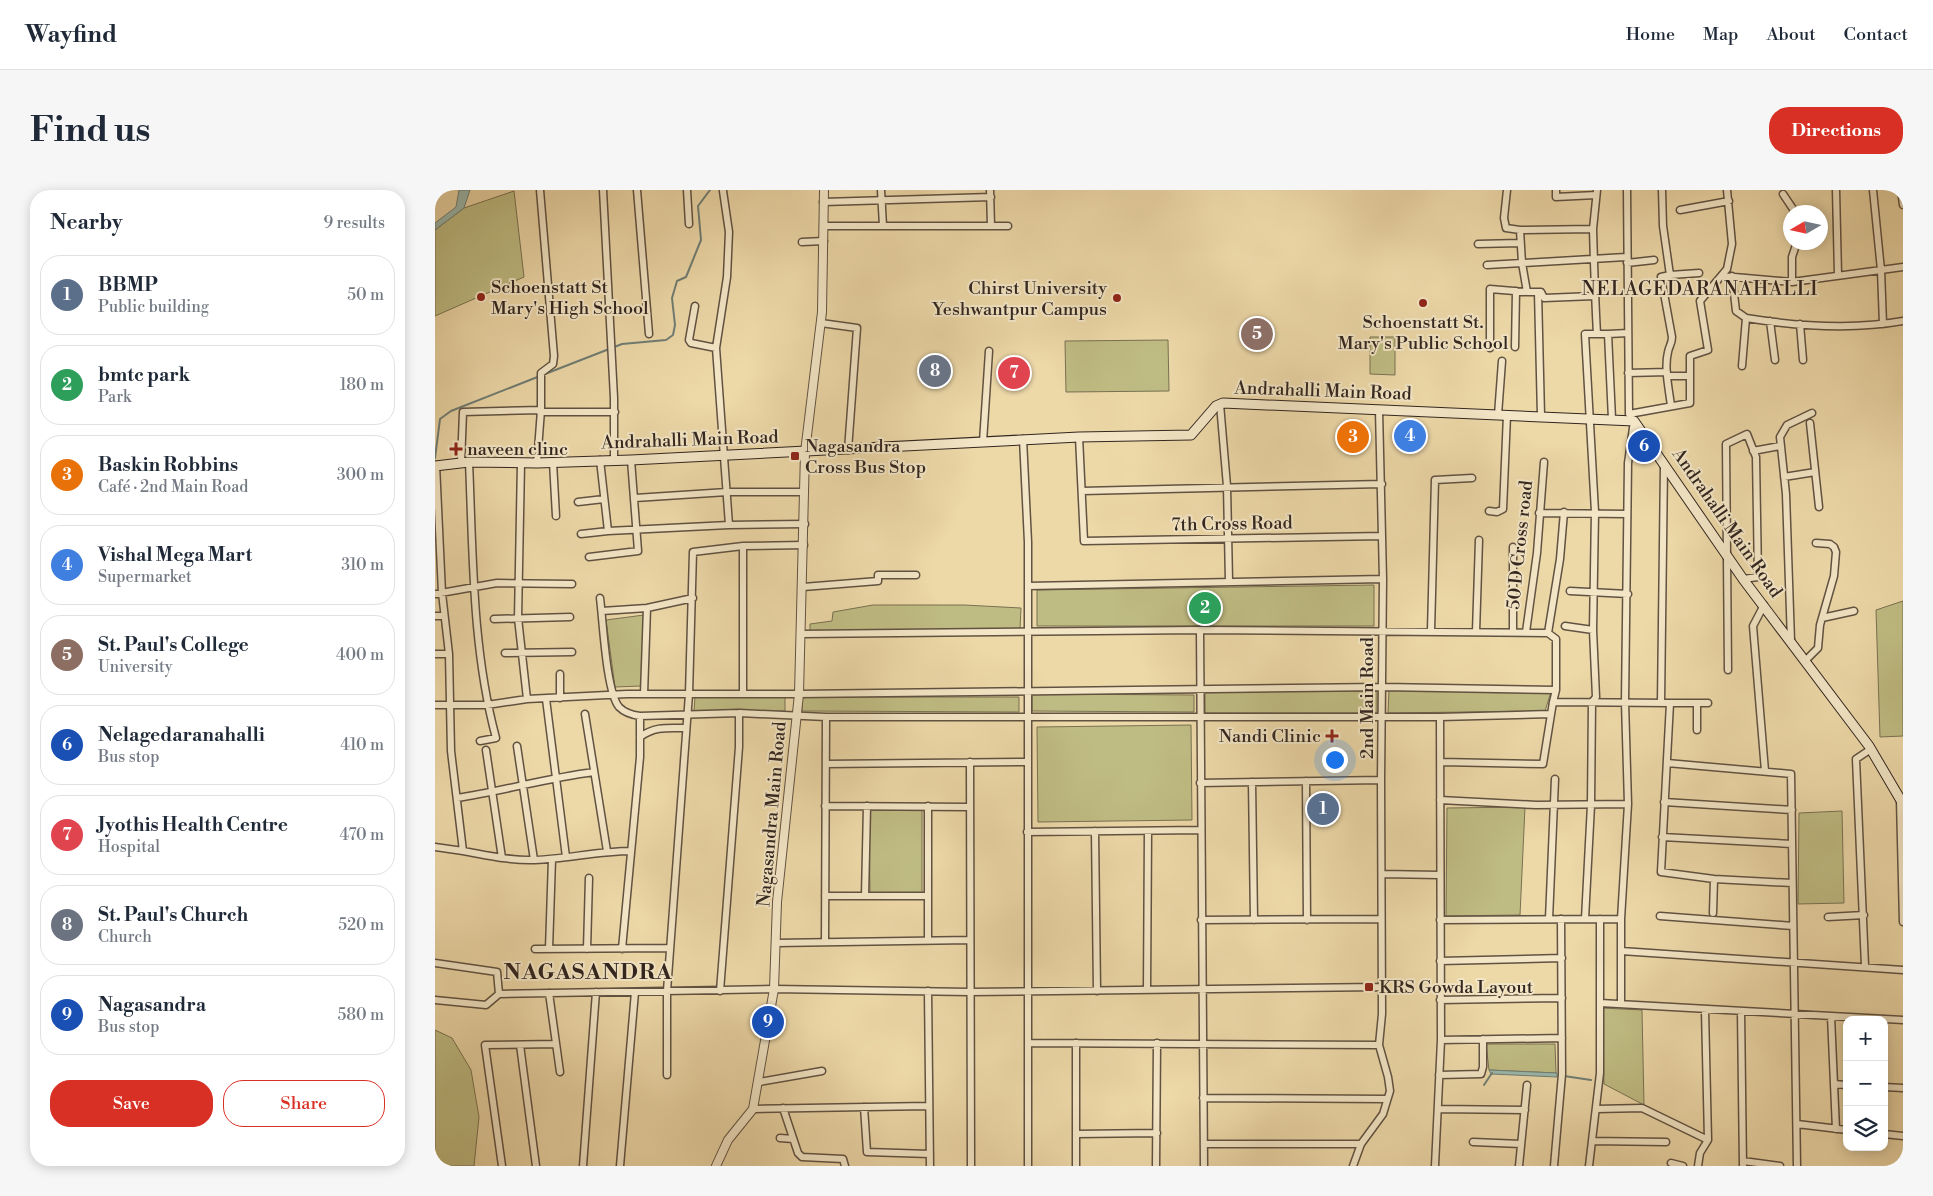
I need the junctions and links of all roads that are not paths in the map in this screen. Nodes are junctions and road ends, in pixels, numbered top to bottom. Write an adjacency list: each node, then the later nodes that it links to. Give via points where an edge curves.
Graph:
1 (540, 190): 79 (street, via 554,356 553,364 541,373)
2 (603, 190): 80 (street)
3 (637, 190): 62 (street)
4 (687, 190): 25 (street)
5 (824, 190): 21 (street, Nagasandra Main Road)
6 (881, 190): 19 (street)
7 (1507, 190): 31 (street, via 1506,228)
8 (1556, 190): 16 (street, via 1556,197)
9 (1627, 190): 38 (street)
10 (1662, 190): 45 (street)
11 (1727, 190): 20 (street)
12 (1836, 190): 46 (street)
13 (1873, 190): 43 (street)
14 (1901, 190): 23 (street)
15 (723, 191): 66 (street, via 729,232 727,277)
16 (1597, 192): 30 (street)
17 (990, 194): 19 (street); 28 (street)
18 (1783, 194): 22 (street)
19 (882, 200): 21 (street); 27 (street)
20 (1729, 201): 24 (street); 47 (street, via 1731,244)
21 (823, 202): 26 (street, Nagasandra Main Road)
22 (1790, 205)
23 (1903, 205)
24 (1680, 210)
25 (689, 224)
26 (824, 226): 27 (street); 32 (street, Nagasandra Main Road)
27 (883, 226): 28 (street)
28 (991, 226): 29 (street)
29 (1008, 226)
30 (1593, 229): 31 (street); 37 (street)
31 (1520, 230): 34 (street)
32 (824, 241): 33 (street); 58 (street, Nagasandra Main Road)
33 (802, 242)
34 (1520, 243): 35 (street); 40 (street)
35 (1478, 244)
36 (1794, 250): 49 (street)
37 (1594, 258): 38 (street); 40 (street); 53 (street)
38 (1626, 260): 39 (street); 61 (street)
39 (1654, 260)
40 (1521, 264): 41 (street); 51 (street)
41 (1487, 265)
42 (1903, 267): 43 (street)
43 (1881, 270): 46 (street); 60 (street)
44 (1699, 273): 45 (street)
45 (1670, 275): 74 (street, via 1661,277 1672,337)
46 (1838, 275): 49 (street)
47 (1723, 276): 48 (street); 75 (street, via 1699,301 1708,350 1691,356)
48 (1732, 276): 49 (street); 55 (street, via 1736,311)
49 (1792, 282)
50 (1516, 291): 51 (street); 65 (street); 67 (street, via 1490,290)
51 (1527, 292): 52 (street)
52 (1538, 292): 53 (street, via 1544,298); 83 (street)
53 (1594, 296): 63 (street)
54 (695, 306): 66 (street, via 689,340)
55 (1746, 318): 56 (street); 72 (street)
56 (1770, 321): 59 (street); 69 (street)
57 (1903, 321): 60 (street)
58 (821, 323): 92 (street, via 857,328); 94 (street, Nagasandra Main Road)
59 (1800, 324): 60 (street); 70 (street)
60 (1883, 324)
61 (1628, 333): 64 (street); 73 (street)
62 (649, 334)
63 (1597, 334): 64 (street); 84 (street, via 1585,334)
64 (1608, 334): 86 (street)
65 (1515, 347)
66 (716, 348): 95 (street)
67 (1490, 348)
68 (989, 351): 90 (street)
69 (1775, 360)
70 (1803, 360)
71 (1502, 361): 82 (street)
72 (1742, 366)
73 (1629, 373): 74 (street); 85 (street)
74 (1667, 374): 75 (street); 77 (street)
75 (1690, 376): 77 (street, via 1690,403)
76 (1220, 404): 78 (main road, Andrahalli Main Road); 88 (main road, Andrahalli Main Road, via 1191,435); 110 (street)
77 (1671, 406): 85 (street)
78 (1379, 410): 82 (main road, Andrahalli Main Road); 109 (street, 2nd Main Road)
79 (541, 411): 80 (street); 99 (street, via 463,412); 104 (street)
80 (615, 412): 97 (street)
81 (1812, 413): 91 (street, via 1787,425 1779,437)
82 (1503, 415): 83 (main road, Andrahalli Main Road); 118 (street, via 1503,509)
83 (1541, 416): 84 (main road, Andrahalli Main Road)
84 (1591, 418): 86 (main road, Andrahalli Main Road); 120 (street)
85 (1632, 418): 86 (main road, Andrahalli Main Road); 102 (main road, Andrahalli Main Road); 122 (street)
86 (1612, 419)
87 (1810, 423): 106 (street)
88 (1079, 437): 89 (main road, Andrahalli Main Road); 111 (street)
89 (1023, 439): 90 (main road, Andrahalli Main Road); 146 (street)
90 (983, 442): 92 (main road, Andrahalli Main Road)
91 (1780, 446): 93 (street); 107 (street)
92 (848, 450): 94 (main road, Andrahalli Main Road)
93 (1753, 451): 136 (street, via 1747,434 1726,444); 141 (street, via 1756,457 1758,577)
94 (805, 452): 95 (main road, Andrahalli Main Road); 113 (street, Nagasandra Main Road)
95 (725, 455): 98 (main road, Andrahalli Main Road); 112 (street)
96 (600, 460): 97 (main road, Andrahalli Main Road); 100 (main road, Andrahalli Main Road); 115 (street)
97 (614, 460): 98 (main road, Andrahalli Main Road)
98 (631, 460): 114 (street)
99 (465, 462): 103 (main road, Andrahalli Main Road); 105 (main road, Andrahalli Main Road); 145 (street)
100 (553, 462): 104 (main road, Andrahalli Main Road); 123 (street)
101 (1544, 462): 121 (street, 50 D Cross road)
102 (1664, 462): 136 (main road, Andrahalli Main Road); 199 (street)
103 (521, 463): 104 (main road, Andrahalli Main Road); 143 (street)
104 (537, 463)
105 (435, 466): 138 (street)
106 (1815, 472): 107 (street); 117 (street)
107 (1784, 477): 175 (street)
108 (1472, 478): 169 (street, via 1435,480)
109 (1382, 484): 110 (street); 129 (street, 2nd Main Road)
110 (1227, 486): 111 (street); 130 (street)
111 (1082, 491): 130 (street, 7th Cross Road, via 1084,541)
112 (727, 492): 113 (street); 114 (street); 125 (street)
113 (804, 492): 124 (street, Nagasandra Main Road)
114 (635, 498): 126 (street)
115 (605, 499): 116 (street); 127 (street)
116 (578, 502)
117 (1819, 506)
118 (1489, 511)
119 (1564, 512): 120 (street); 121 (street); 173 (street)
120 (1595, 512): 122 (street); 149 (street)
121 (1539, 513): 172 (street, 50 D Cross road, via 1537,553)
122 (1627, 514): 151 (street)
123 (555, 516)
124 (805, 524): 125 (street); 133 (street, Nagasandra Main Road)
125 (729, 525): 126 (street)
126 (637, 529): 127 (street); 137 (street, via 638,551)
127 (608, 531): 128 (street)
128 (581, 534)
129 (1382, 536): 130 (street, 7th Cross Road); 140 (street, 2nd Main Road)
130 (1229, 539): 142 (street)
131 (1479, 540): 170 (street)
132 (1816, 543): 162 (street, via 1830,544 1836,552 1834,576)
133 (804, 545): 134 (street); 147 (street, Nagasandra Main Road)
134 (743, 546): 153 (street, via 693,552); 188 (street)
135 (1513, 546): 171 (street)
136 (1728, 556): 141 (main road, Andrahalli Main Road); 182 (street)
137 (589, 557)
138 (438, 558): 150 (street)
139 (916, 575): 147 (street, via 878,576 878,581)
140 (1383, 579): 142 (street); 166 (street, 2nd Main Road)
141 (1743, 579): 154 (main road, Andrahalli Main Road)
142 (1229, 581): 146 (street)
143 (519, 583): 144 (street); 145 (street); 161 (street)
144 (572, 584)
145 (474, 586): 150 (street); 205 (street)
146 (1028, 586): 168 (street)
147 (803, 587): 174 (street, Nagasandra Main Road)
148 (1570, 591): 149 (street)
149 (1594, 592): 151 (street); 167 (street)
150 (438, 593): 159 (street)
151 (1628, 594): 198 (street)
152 (600, 598): 157 (street)
153 (693, 598): 155 (street); 191 (street)
154 (1764, 605): 175 (main road, Andrahalli Main Road); 229 (street, via 1753,626)
155 (647, 608): 157 (street); 190 (street)
156 (1854, 610): 162 (street)
157 (602, 611): 189 (street)
158 (435, 616): 159 (street)
159 (444, 616): 180 (street)
160 (570, 617): 161 (street)
161 (518, 618): 163 (street); 176 (street)
162 (1822, 618): 181 (street, via 1818,648)
163 (493, 619)
164 (1565, 626): 167 (street)
165 (1200, 630): 166 (street); 168 (street); 185 (street)
166 (1382, 630): 169 (street); 184 (street, 2nd Main Road)
167 (1593, 630): 197 (street, via 1596,697)
168 (1027, 631): 174 (street); 187 (street)
169 (1431, 631): 170 (street)
170 (1476, 632): 171 (street)
171 (1513, 632): 172 (street)
172 (1525, 632): 173 (street)
173 (1548, 633): 186 (street, via 1556,639)
174 (802, 634): 192 (street, Nagasandra Main Road)
175 (1791, 641): 181 (main road, Andrahalli Main Road)
176 (520, 652): 177 (street); 178 (street); 195 (street)
177 (572, 652)
178 (505, 653)
179 (435, 654): 180 (street)
180 (449, 654): 202 (street)
181 (1805, 661): 222 (main road, Andrahalli Main Road)
182 (1727, 670)
183 (560, 674): 194 (street)
184 (1383, 687): 185 (street); 186 (street); 212 (street, 2nd Main Road)
185 (1201, 689): 187 (street); 215 (street)
186 (1555, 690): 196 (street)
187 (1027, 691): 192 (street); 214 (street)
188 (743, 693): 191 (street); 192 (street)
189 (612, 694): 190 (street); 194 (street); 209 (street, via 623,711)
190 (644, 694): 191 (street)
191 (689, 694): 210 (street)
192 (799, 694): 211 (street, Nagasandra Main Road)
193 (546, 698): 194 (street); 195 (street); 231 (street)
194 (560, 698)
195 (527, 699): 205 (street)
196 (1553, 702): 197 (street); 208 (street)
197 (1592, 702): 198 (street); 245 (street)
198 (1625, 702): 199 (street); 243 (street)
199 (1661, 703): 200 (street)
200 (1670, 703): 201 (street); 227 (street)
201 (1697, 703): 203 (street); 218 (street)
202 (451, 704): 204 (street); 205 (street); 240 (street, via 451,751)
203 (1709, 704)
204 (435, 705)
205 (487, 705): 220 (street, via 496,738)
206 (739, 713): 210 (street); 211 (street); 310 (street)
207 (585, 714): 230 (street)
208 (1550, 714): 216 (street); 226 (street, via 1543,764)
209 (640, 716): 210 (street); 219 (street)
210 (687, 716): 217 (street)
211 (796, 716): 213 (street); 292 (street, Nagasandra Main Road, via 777,902)
212 (1382, 716): 215 (street); 216 (street); 233 (street, 2nd Main Road)
213 (826, 717): 214 (street); 228 (street)
214 (1027, 717): 215 (street); 225 (street)
215 (1201, 717): 236 (street)
216 (1440, 717): 226 (street)
217 (686, 728): 219 (street, via 660,728); 294 (street)
218 (1697, 730)
219 (640, 737): 260 (street)
220 (480, 741)
221 (517, 746): 237 (street)
222 (1871, 749): 239 (main road, Andrahalli Main Road); 274 (street, via 1856,759)
223 (486, 750): 238 (street)
224 (970, 762): 225 (street); 228 (street); 249 (street)
225 (1027, 762): 254 (street)
226 (1441, 762): 241 (street)
227 (1667, 763): 229 (street); 242 (street)
228 (826, 764): 246 (street)
229 (1765, 771): 250 (street, via 1791,774)
230 (594, 772): 231 (street); 259 (street)
231 (556, 777): 237 (street); 261 (street)
232 (1555, 779): 244 (street)
233 (1381, 780): 234 (street); 265 (street, 2nd Main Road)
234 (1306, 781): 235 (street); 285 (street)
235 (1252, 782): 236 (street); 284 (street)
236 (1200, 783): 251 (street)
237 (524, 785): 238 (street); 264 (street)
238 (493, 792): 240 (street); 262 (street)
239 (1900, 796): 287 (street)
240 (457, 798): 258 (street)
241 (1440, 800): 244 (street); 266 (street)
242 (1663, 802): 250 (street); 255 (street)
243 (1628, 804): 245 (street); 282 (street)
244 (1554, 805): 245 (street); 278 (street)
245 (1591, 805): 280 (street)
246 (825, 806): 247 (street); 270 (street)
247 (867, 806): 248 (street); 271 (street)
248 (928, 806): 249 (street); 272 (street)
249 (969, 807): 290 (street)
250 (1792, 810): 256 (street)
251 (1201, 830): 253 (street); 283 (street)
252 (1095, 831): 253 (street); 254 (street); 312 (street)
253 (1148, 831): 308 (street)
254 (1027, 832): 316 (street)
255 (1661, 837): 256 (street); 268 (street, via 1661,872)
256 (1792, 844): 269 (street)
257 (435, 847): 258 (street)
258 (463, 850): 262 (street)
259 (607, 851): 260 (street); 261 (street)
260 (631, 852): 293 (street)
261 (566, 857): 263 (street)
262 (502, 858): 264 (street)
263 (552, 859): 264 (street); 296 (street)
264 (535, 860)
265 (1382, 874): 266 (street); 277 (street, 2nd Main Road)
266 (1439, 875): 286 (street)
267 (589, 878): 297 (street)
268 (1714, 879): 269 (street); 273 (street)
269 (1792, 884): 288 (street)
270 (825, 896): 271 (street); 291 (street)
271 (865, 896): 272 (street)
272 (928, 896): 289 (street)
273 (1713, 913)
274 (1864, 915): 276 (street); 303 (street)
275 (1660, 916): 288 (street)
276 (1828, 916)
277 (1381, 919): 285 (street); 305 (street, 2nd Main Road)
278 (1549, 919): 279 (street); 286 (street)
279 (1561, 919): 280 (street); 299 (street)
280 (1585, 919): 281 (street)
281 (1600, 919): 282 (street); 322 (street)
282 (1621, 919): 298 (street)
283 (1201, 920): 284 (street); 306 (street)
284 (1254, 920): 285 (street)
285 (1307, 920)
286 (1440, 920): 300 (street)
287 (1903, 922)
288 (1793, 926): 301 (street)
289 (928, 940): 290 (street); 291 (street)
290 (970, 940): 315 (street)
291 (825, 941): 292 (street)
292 (776, 943): 307 (street, Nagasandra Main Road)
293 (621, 948): 294 (street); 297 (street)
294 (670, 948): 309 (street)
295 (535, 949): 296 (street)
296 (549, 949): 297 (street)
297 (587, 949)
298 (1621, 951): 301 (street); 323 (street)
299 (1562, 958): 300 (street); 319 (street)
300 (1440, 961): 321 (street)
301 (1794, 962): 303 (street); 326 (street)
302 (435, 964): 318 (street, via 497,972)
303 (1865, 966): 304 (street)
304 (1903, 970)
305 (1381, 987): 306 (street); 338 (street, 2nd Main Road)
306 (1203, 989): 308 (street); 335 (street)
307 (775, 990): 310 (street); 311 (street); 343 (street, Nagasandra Main Road)
308 (1147, 990): 312 (street)
309 (667, 991): 310 (street); 314 (street); 341 (street)
310 (720, 991)
311 (928, 991): 315 (street); 351 (street)
312 (1097, 991): 316 (street)
313 (597, 992): 314 (street); 317 (street); 379 (street)
314 (635, 992): 380 (street)
315 (970, 992): 316 (street); 384 (street)
316 (1027, 992): 332 (street)
317 (549, 993): 318 (street); 336 (street)
318 (499, 994): 320 (street, via 486,1005)
319 (1562, 998): 321 (street); 329 (street)
320 (435, 1000)
321 (1441, 1000): 331 (street)
322 (1600, 1003): 323 (street); 355 (street)
323 (1621, 1004): 324 (street)
324 (1705, 1010): 325 (street); 367 (street)
325 (1741, 1011): 326 (street); 376 (street)
326 (1795, 1014): 327 (street); 358 (street)
327 (1831, 1016): 328 (street); 344 (street)
328 (1903, 1020)
329 (1562, 1038): 330 (street); 392 (street)
330 (1483, 1039): 331 (street); 342 (street, via 1481,1074)
331 (1441, 1040): 342 (street)
332 (1028, 1043): 333 (street); 385 (street)
333 (1076, 1043): 334 (street); 362 (street)
334 (1157, 1043): 335 (street); 361 (street)
335 (1203, 1043): 338 (street); 349 (street)
336 (556, 1044): 337 (street); 340 (street)
337 (520, 1045): 377 (street, via 485,1045); 378 (street)
338 (1379, 1045): 350 (street, via 1389,1077)
339 (822, 1071): 343 (street)
340 (560, 1072)
341 (667, 1075)
342 (1439, 1076): 354 (street)
343 (759, 1082): 356 (street, Nagasandra Main Road)
344 (1834, 1084): 346 (street); 359 (street)
345 (1527, 1085): 357 (street)
346 (1843, 1085)
347 (1888, 1087): 348 (street)
348 (1903, 1088)
349 (1203, 1098): 350 (street); 371 (street)
350 (1387, 1099): 372 (street, via 1383,1114)
351 (928, 1106): 352 (street); 374 (street)
352 (865, 1107): 353 (street); 374 (street, via 867,1152)
353 (783, 1108): 356 (street); 366 (street)
354 (1438, 1109): 357 (street); 390 (street)
355 (1597, 1109): 367 (street, via 1642,1108); 368 (street)
356 (753, 1110): 381 (street, Nagasandra Main Road, via 728,1140)
357 (1525, 1110): 373 (street)
358 (1797, 1124): 359 (street); 397 (street)
359 (1836, 1129): 360 (street)
360 (1843, 1130)
361 (1157, 1133): 362 (street); 387 (street)
362 (1076, 1134): 386 (street)
363 (1888, 1134): 364 (street)
364 (1903, 1136)
365 (780, 1138): 366 (street)
366 (793, 1139): 382 (street, via 802,1157 843,1159)
367 (1708, 1140): 395 (street, via 1700,1153)
368 (1593, 1141): 370 (street); 393 (street)
369 (1473, 1142): 373 (street)
370 (1666, 1142)
371 (1204, 1144): 372 (street); 388 (street)
372 (1361, 1144): 389 (street)
373 (1521, 1144): 391 (street)
374 (929, 1154): 383 (street)
375 (1671, 1163): 394 (street)
376 (1743, 1164): 396 (street)
377 (502, 1166)
378 (536, 1166)
379 (583, 1166)
380 (620, 1166)
381 (716, 1166)
382 (845, 1166)
383 (930, 1166)
384 (971, 1166)
385 (1028, 1166)
386 (1076, 1166)
387 (1157, 1166)
388 (1204, 1166)
389 (1353, 1166)
390 (1435, 1166)
391 (1519, 1166)
392 (1554, 1166)
393 (1589, 1166)
394 (1683, 1166)
395 (1698, 1166)
396 (1780, 1166)
397 (1797, 1166)

